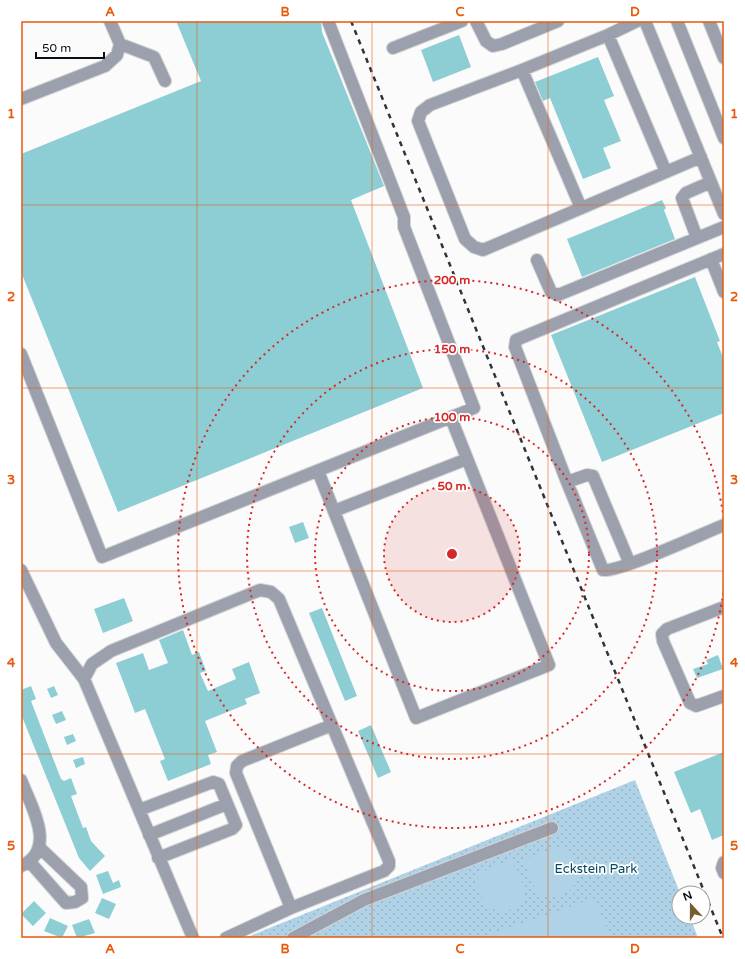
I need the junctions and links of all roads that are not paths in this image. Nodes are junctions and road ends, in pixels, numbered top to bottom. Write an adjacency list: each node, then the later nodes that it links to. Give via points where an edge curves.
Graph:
1 (110, 21): 11 (street)
2 (328, 21): 30 (street, via 474,408)
3 (462, 21): 12 (street)
4 (476, 21): 5 (street, via 486,41 493,46)
5 (558, 21)
6 (637, 21): 10 (street)
7 (645, 21): 18 (street)
8 (677, 21): 17 (street)
9 (709, 21): 13 (street)
10 (608, 35): 14 (street); 19 (street)
11 (120, 44): 15 (street, via 154,57); 16 (street, via 117,55 105,66)
12 (393, 48)
13 (724, 58)
14 (522, 70): 21 (street); 21 (street, via 430,105 421,112 418,121 466,239 474,247 482,250)
15 (165, 81)
16 (21, 99)
17 (724, 138)
18 (701, 157): 19 (street); 20 (street)
19 (666, 172): 21 (street)
20 (711, 182): 22 (street); 24 (street, via 686,193 682,198)
21 (581, 208)
22 (724, 214)
23 (724, 227): 24 (street)
24 (697, 238): 27 (street, via 558,294 551,292)
25 (724, 254): 26 (street)
26 (711, 259): 28 (street); 33 (street, via 516,340 515,347)
27 (537, 260)
28 (724, 292)
29 (21, 354): 32 (street, via 102,557)
30 (451, 418): 31 (street); 32 (street)
31 (467, 459): 34 (street); 34 (street, via 549,665 416,718)
32 (318, 471): 34 (street)
33 (567, 482): 36 (street, via 587,475 593,476); 36 (street, via 603,570 608,571)
34 (334, 511)
35 (724, 525): 36 (street)
36 (630, 564)
37 (21, 570): 39 (street, via 56,643)
38 (724, 607): 40 (street, via 662,634 690,703 696,706)
39 (84, 679): 41 (street, via 92,664 111,651 260,590 271,592 279,599); 44 (street)
40 (724, 696)
41 (332, 725): 52 (street, via 242,761 237,766 236,773); 52 (street, via 389,866 384,871)
42 (21, 780): 47 (street, via 39,825)
43 (227, 804): 44 (street, via 219,784 213,782); 46 (street); 48 (street, via 236,825 232,829)
44 (139, 810): 46 (street)
45 (552, 828): 55 (street, via 364,900)
46 (149, 835): 48 (street)
47 (40, 848): 50 (street); 50 (street, via 81,887 82,898 66,903)
48 (158, 858): 53 (street)
49 (724, 862): 51 (street)
50 (25, 864)
51 (724, 873)
52 (291, 908): 54 (street)
53 (193, 938)
54 (226, 938)
55 (293, 938)

